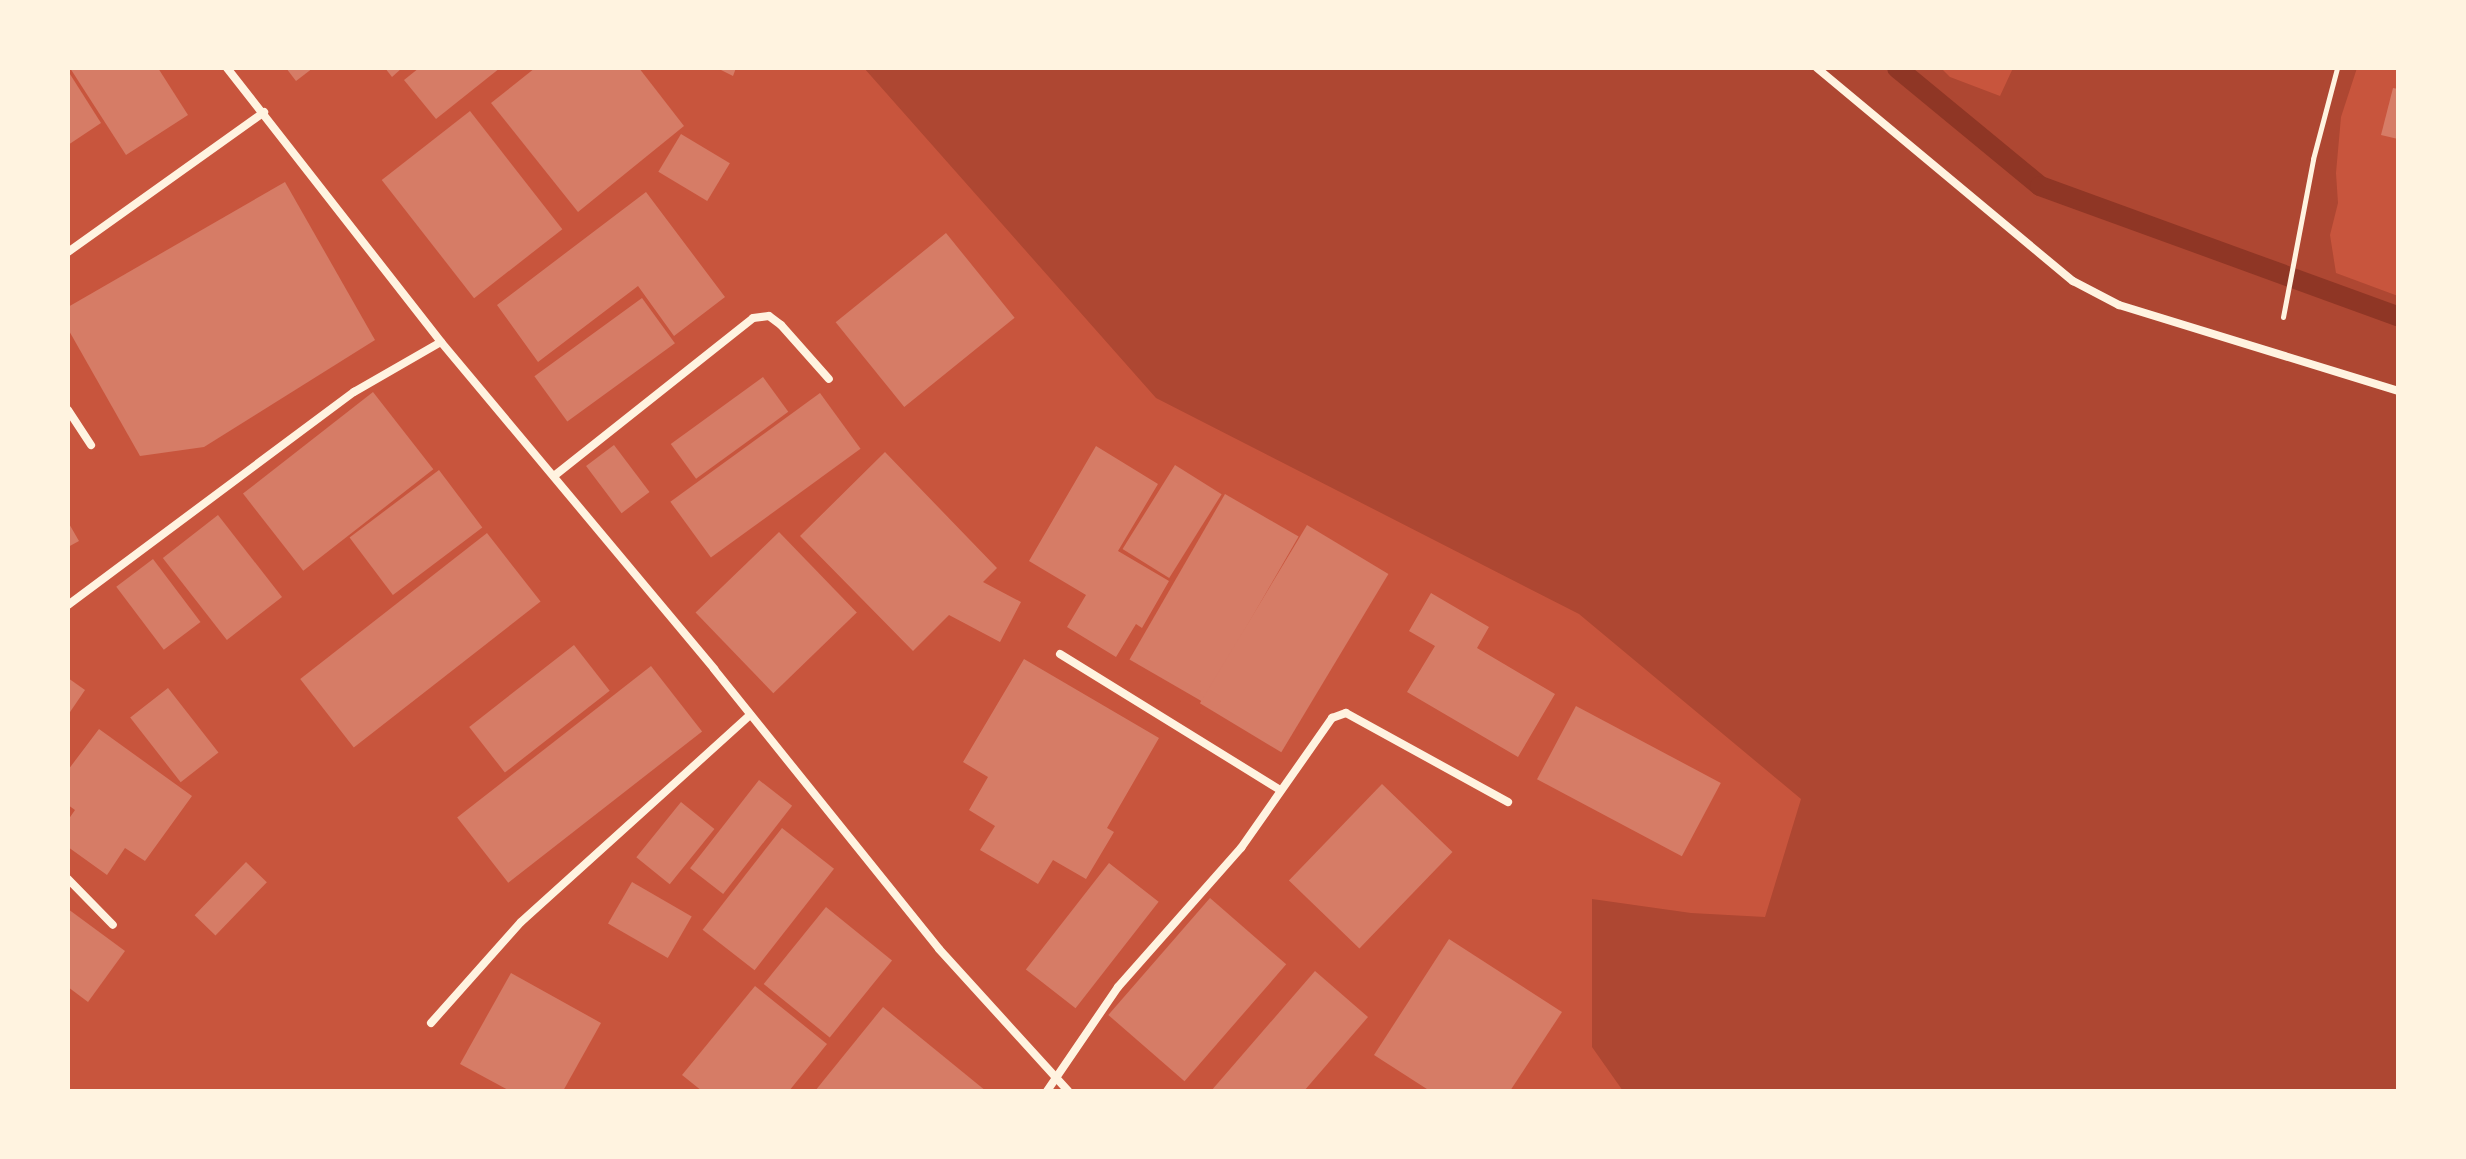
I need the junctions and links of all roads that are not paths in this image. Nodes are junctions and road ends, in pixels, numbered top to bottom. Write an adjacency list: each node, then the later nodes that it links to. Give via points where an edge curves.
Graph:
1 (227, 68): 3 (street)
2 (1817, 68): 7 (street, via 2073,281 2119,305)
3 (264, 112): 4 (street); 5 (street)
4 (68, 252)
5 (441, 342): 10 (street); 11 (street, via 354,392)
6 (829, 379): 10 (street, via 781,325 769,316 753,318)
7 (2398, 391)
8 (68, 410): 9 (street)
9 (91, 445)
10 (554, 476): 13 (street)
11 (68, 605)
12 (1060, 654): 14 (street)
13 (750, 715): 18 (street, via 521,922); 19 (street, via 939,949)
14 (1280, 790): 15 (street, via 1332,718 1346,713); 19 (street, via 1241,848 1118,987)
15 (1508, 802)
16 (68, 879): 17 (street)
17 (113, 925)
18 (431, 1023)
19 (1056, 1080): 20 (street); 21 (street)
20 (1047, 1091)
21 (1068, 1091)

